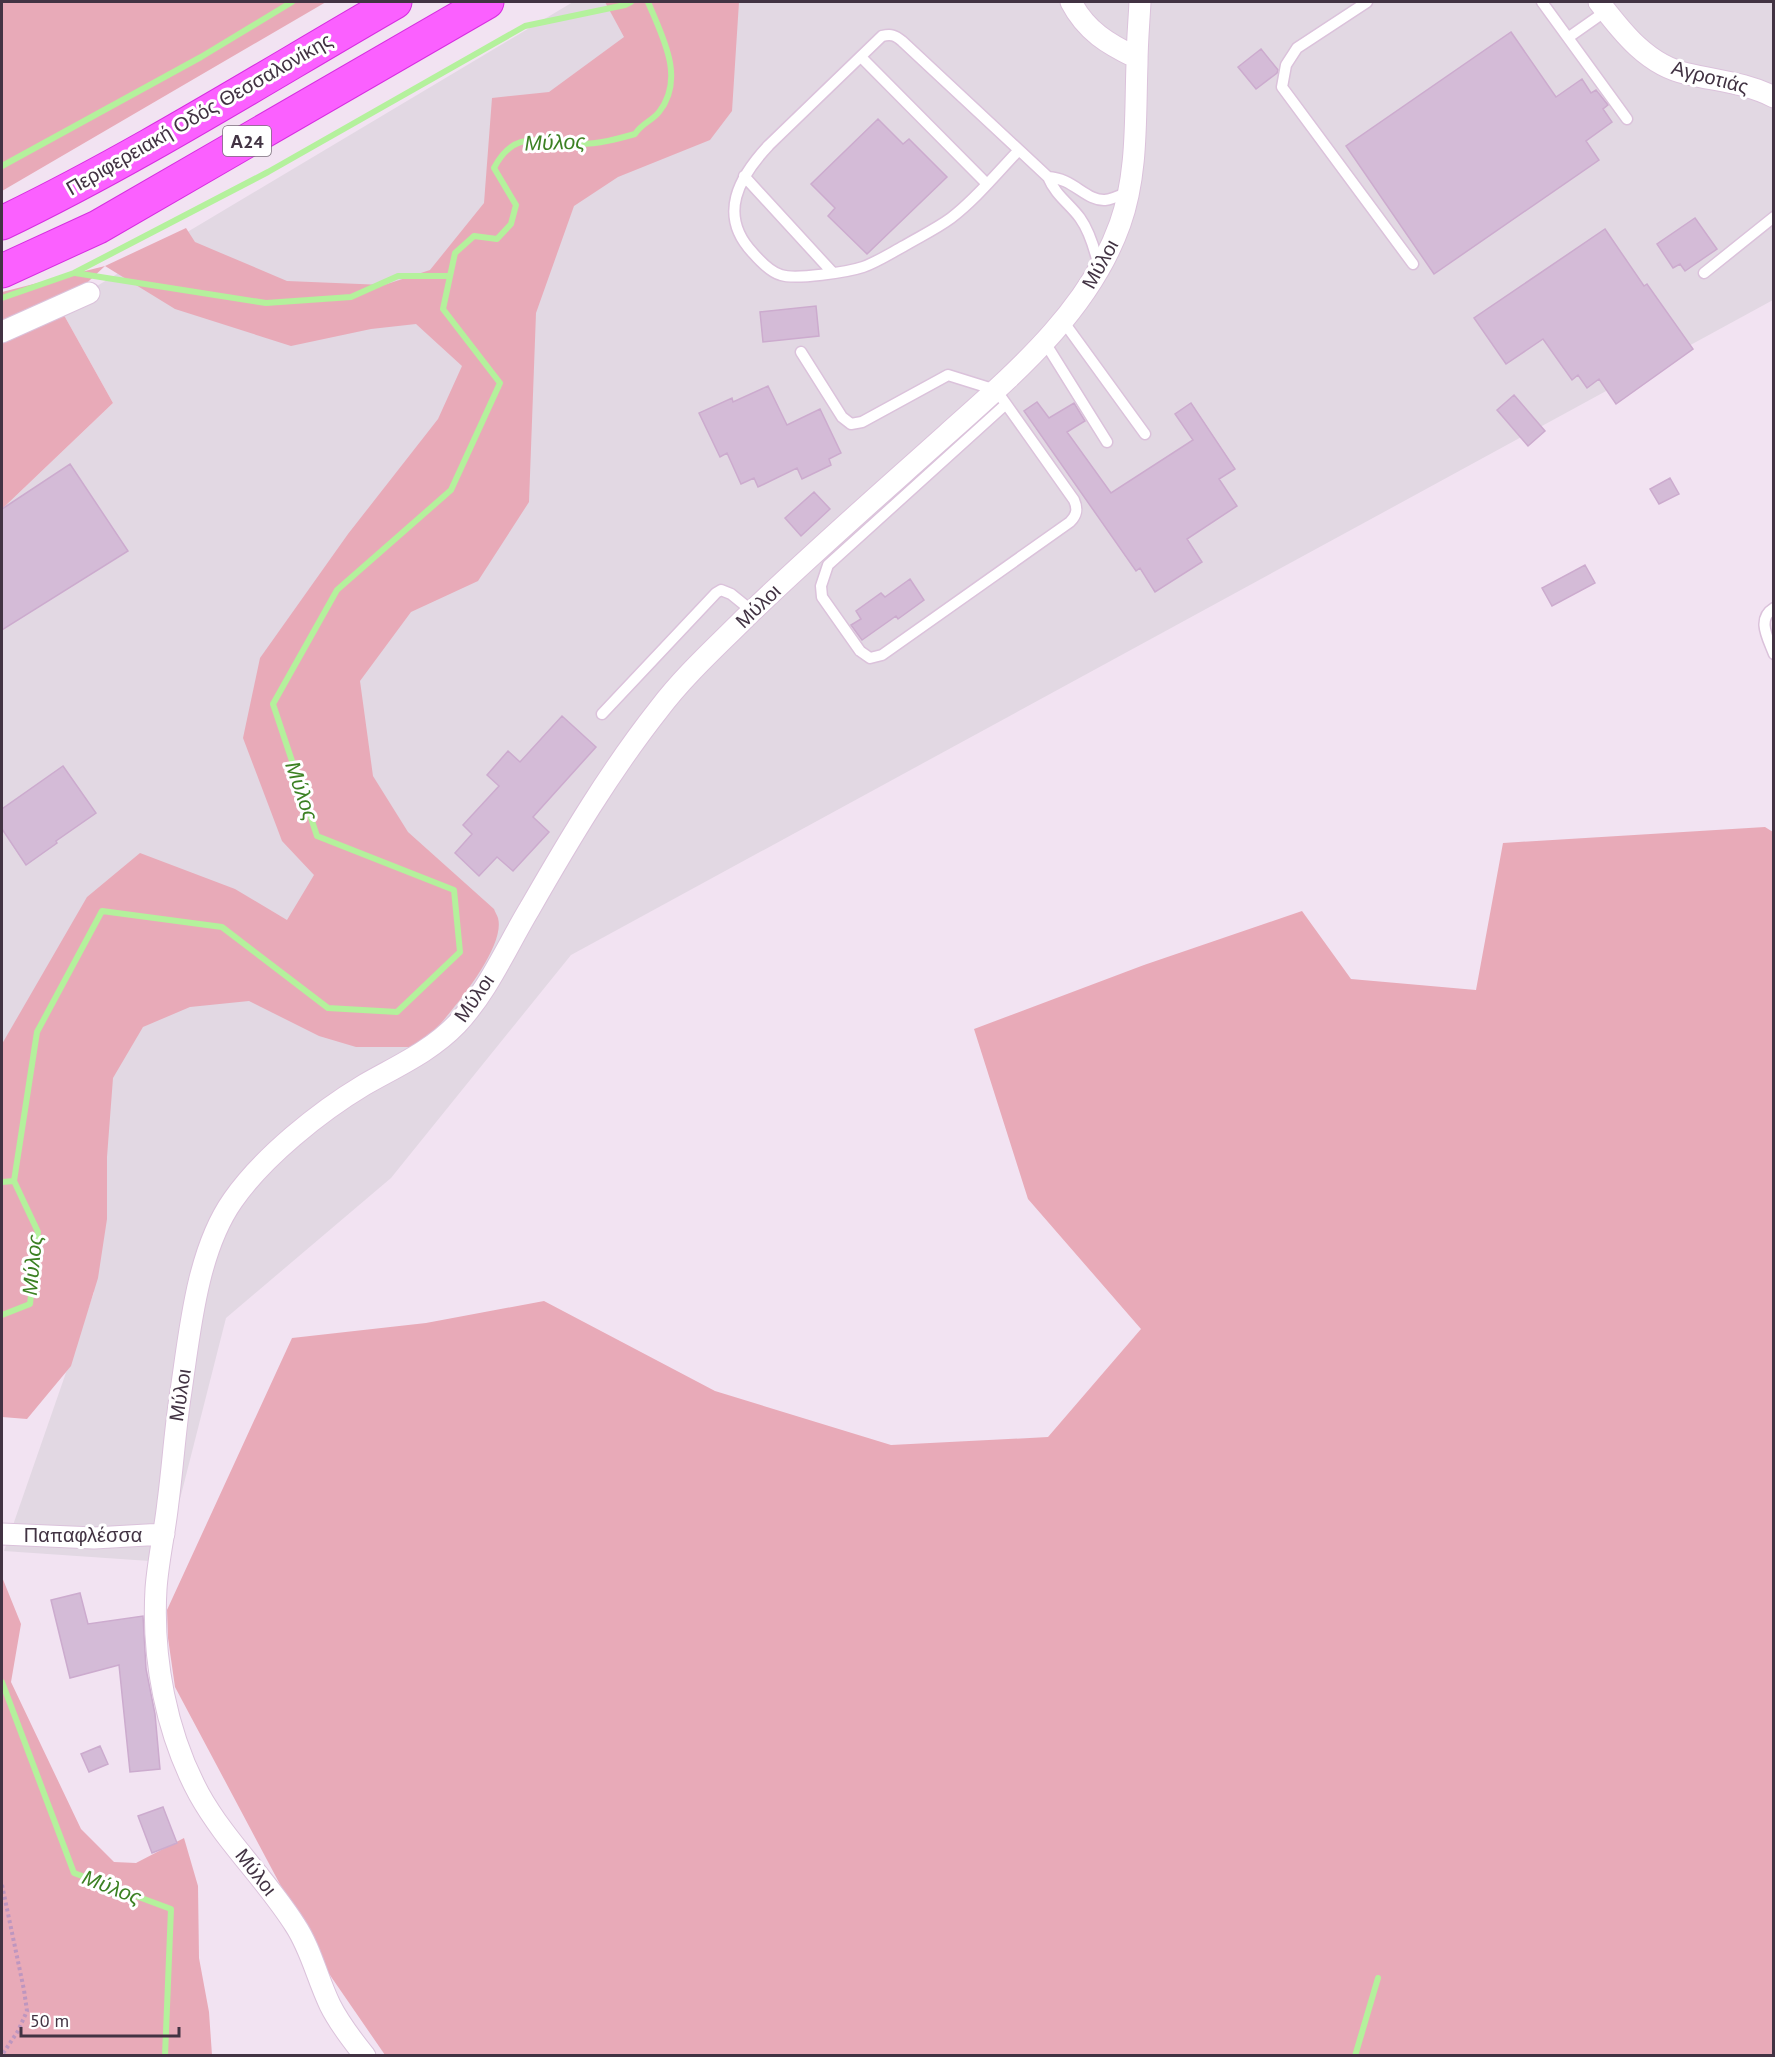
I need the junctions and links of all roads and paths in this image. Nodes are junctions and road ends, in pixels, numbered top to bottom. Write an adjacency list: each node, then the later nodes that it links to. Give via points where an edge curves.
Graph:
1 (395, 2): 19 (highway, Περιφερειακή Οδός Θεσσαλονίκης / Α24, via 126,158)
2 (487, 2): 22 (highway, Α24, via 98,227)
3 (1071, 2): 10 (street, via 1093,33)
4 (1140, 2): 10 (street, Μύλοι)
5 (1367, 2): 20 (lane, via 1297,48 1286,64 1281,87)
6 (1542, 2): 8 (lane)
7 (1603, 6): 8 (lane); 11 (street, Αγροτιάς, via 1632,42 1657,61 1685,74 1746,85)
8 (1569, 37): 12 (lane)
9 (861, 57): 13 (lane, via 882,36 895,36); 14 (lane, via 769,145); 16 (lane)
10 (1137, 58): 17 (street, Μύλοι, via 1136,122)
11 (1773, 97)
12 (1627, 119)
13 (1019, 150): 15 (lane); 16 (lane)
14 (744, 176): 23 (lane); 23 (lane, via 734,213 740,236 755,256 783,276)
15 (1048, 177): 17 (lane, via 1064,180 1097,199); 21 (lane, via 1056,193 1084,226)
16 (987, 184): 23 (lane, via 939,226 866,266)
17 (1128, 192): 21 (street, Μύλοι, via 1119,226)
18 (1773, 217): 24 (lane)
19 (2, 223)
20 (1413, 264)
21 (1100, 270): 26 (street, Μύλοι)
22 (2, 271)
23 (833, 273)
24 (1704, 273)
25 (89, 293): 27 (street)
26 (1063, 321): 28 (street, Μύλοι); 31 (lane)
27 (2, 332)
28 (1044, 341): 30 (street, Μύλοι); 32 (lane)
29 (801, 352): 30 (lane, via 842,417 851,424 862,422 945,376 951,375)
30 (1001, 397): 30 (lane, via 1074,500 1074,518 882,655 864,655 822,597 821,586 828,565); 34 (street, Μύλοι, via 830,539)
31 (1145, 434)
32 (1107, 442)
33 (1773, 608): 35 (lane, via 1763,623)
34 (752, 611): 36 (lane, via 731,594 716,593); 38 (street, Μύλοι, via 685,678 647,725 462,1018 432,1047 356,1090 309,1123 231,1202 214,1233 199,1290 179,1400)
35 (1773, 654)
36 (602, 714)
37 (2, 1534): 38 (street, Παπαφλέσσα, via 94,1538)
38 (164, 1534): 41 (street, Μύλοι, via 157,1582 157,1627 166,1701 178,1750 210,1811 295,1925 333,2012)
39 (2, 1885): 40 (path, via 27,2011)
40 (2, 2055)
41 (366, 2055)

